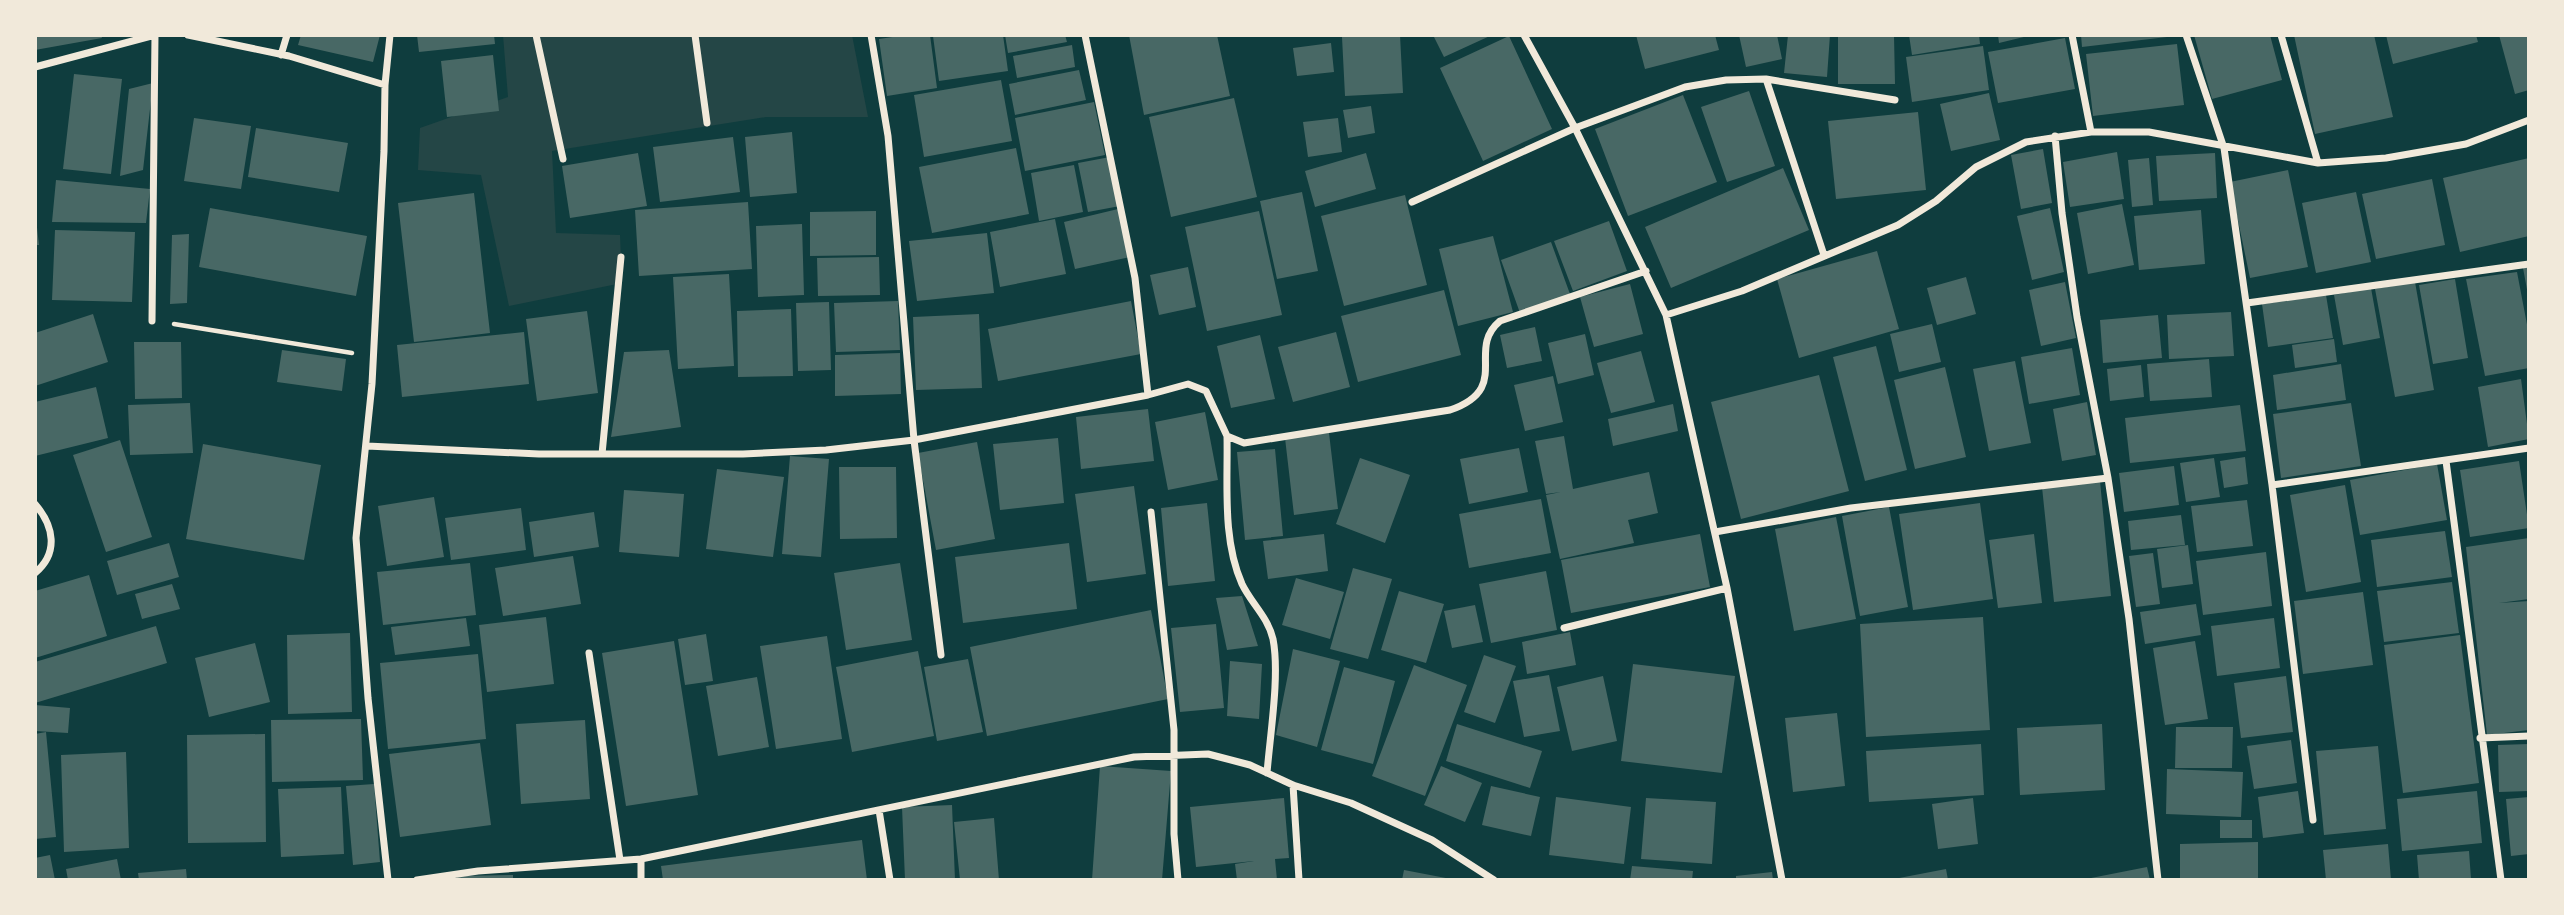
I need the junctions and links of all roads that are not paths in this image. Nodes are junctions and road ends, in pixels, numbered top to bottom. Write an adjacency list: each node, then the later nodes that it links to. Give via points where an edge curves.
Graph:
1 (156, 35): 14 (street); 33 (street)
2 (188, 35): 13 (street)
3 (287, 35): 13 (street)
4 (390, 35): 16 (street)
5 (536, 35): 24 (street)
6 (695, 35): 19 (street)
7 (871, 35): 36 (street, via 888,136)
8 (1085, 35): 34 (street, via 1135,278)
9 (1524, 35): 20 (street)
10 (2072, 35): 21 (street)
11 (2186, 35): 23 (street)
12 (2281, 35): 25 (street)
13 (281, 55): 16 (street)
14 (35, 67)
15 (1766, 79): 17 (street); 20 (street, via 1685,87); 27 (street)
16 (385, 85): 37 (street)
17 (1895, 100)
18 (2529, 120): 25 (street, via 2466,144 2386,158)
19 (707, 122)
20 (1575, 128): 26 (street); 30 (street)
21 (2091, 132): 22 (street); 23 (street, via 2149,132)
22 (2055, 136): 27 (street, via 1999,154 1898,225); 41 (street, via 2077,317)
23 (2224, 148): 25 (street); 31 (street)
24 (563, 159)
25 (2318, 163)
26 (1412, 202)
27 (1824, 256): 32 (street, via 1742,291)
28 (621, 257): 39 (street)
29 (2529, 264): 31 (street)
30 (1647, 271): 32 (street); 35 (street, via 1500,321 1489,330 1485,342 1487,375 1478,394 1466,404 1244,443)
31 (2247, 303): 42 (street)
32 (1666, 315): 45 (street)
33 (152, 321)
34 (1148, 395): 35 (street, via 1188,384 1200,386 1212,398); 36 (street)
35 (1227, 436): 54 (street, via 1232,557 1273,639)
36 (914, 440): 39 (street, via 743,454); 50 (street)
37 (367, 446): 39 (street); 60 (street, via 356,538)
38 (2529, 448): 40 (street)
39 (602, 454)
40 (2446, 461): 42 (street); 52 (street)
41 (2108, 478): 45 (street, via 1864,506); 68 (street)
42 (2273, 485): 57 (street)
43 (35, 504): 46 (street, via 50,523 52,537 47,563)
44 (1151, 512): 53 (street)
45 (1715, 532): 47 (street)
46 (35, 573)
47 (1727, 588): 48 (street); 67 (street)
48 (1564, 628)
49 (589, 653): 59 (street)
50 (941, 655)
51 (2529, 736): 52 (street)
52 (2480, 738): 69 (street)
53 (1176, 755): 54 (street, via 1221,756); 56 (street, via 1133,757); 64 (street)
54 (1267, 773): 55 (street)
55 (1293, 785): 65 (street); 66 (street, via 1351,803 1432,840)
56 (879, 810): 58 (street); 63 (street)
57 (2313, 820)
58 (641, 859): 59 (street); 62 (street)
59 (620, 860): 61 (street)
60 (388, 880)
61 (417, 880)
62 (641, 880)
63 (890, 880)
64 (1178, 880)
65 (1299, 880)
66 (1494, 880)
67 (1782, 880)
68 (2158, 880)
69 (2501, 880)

